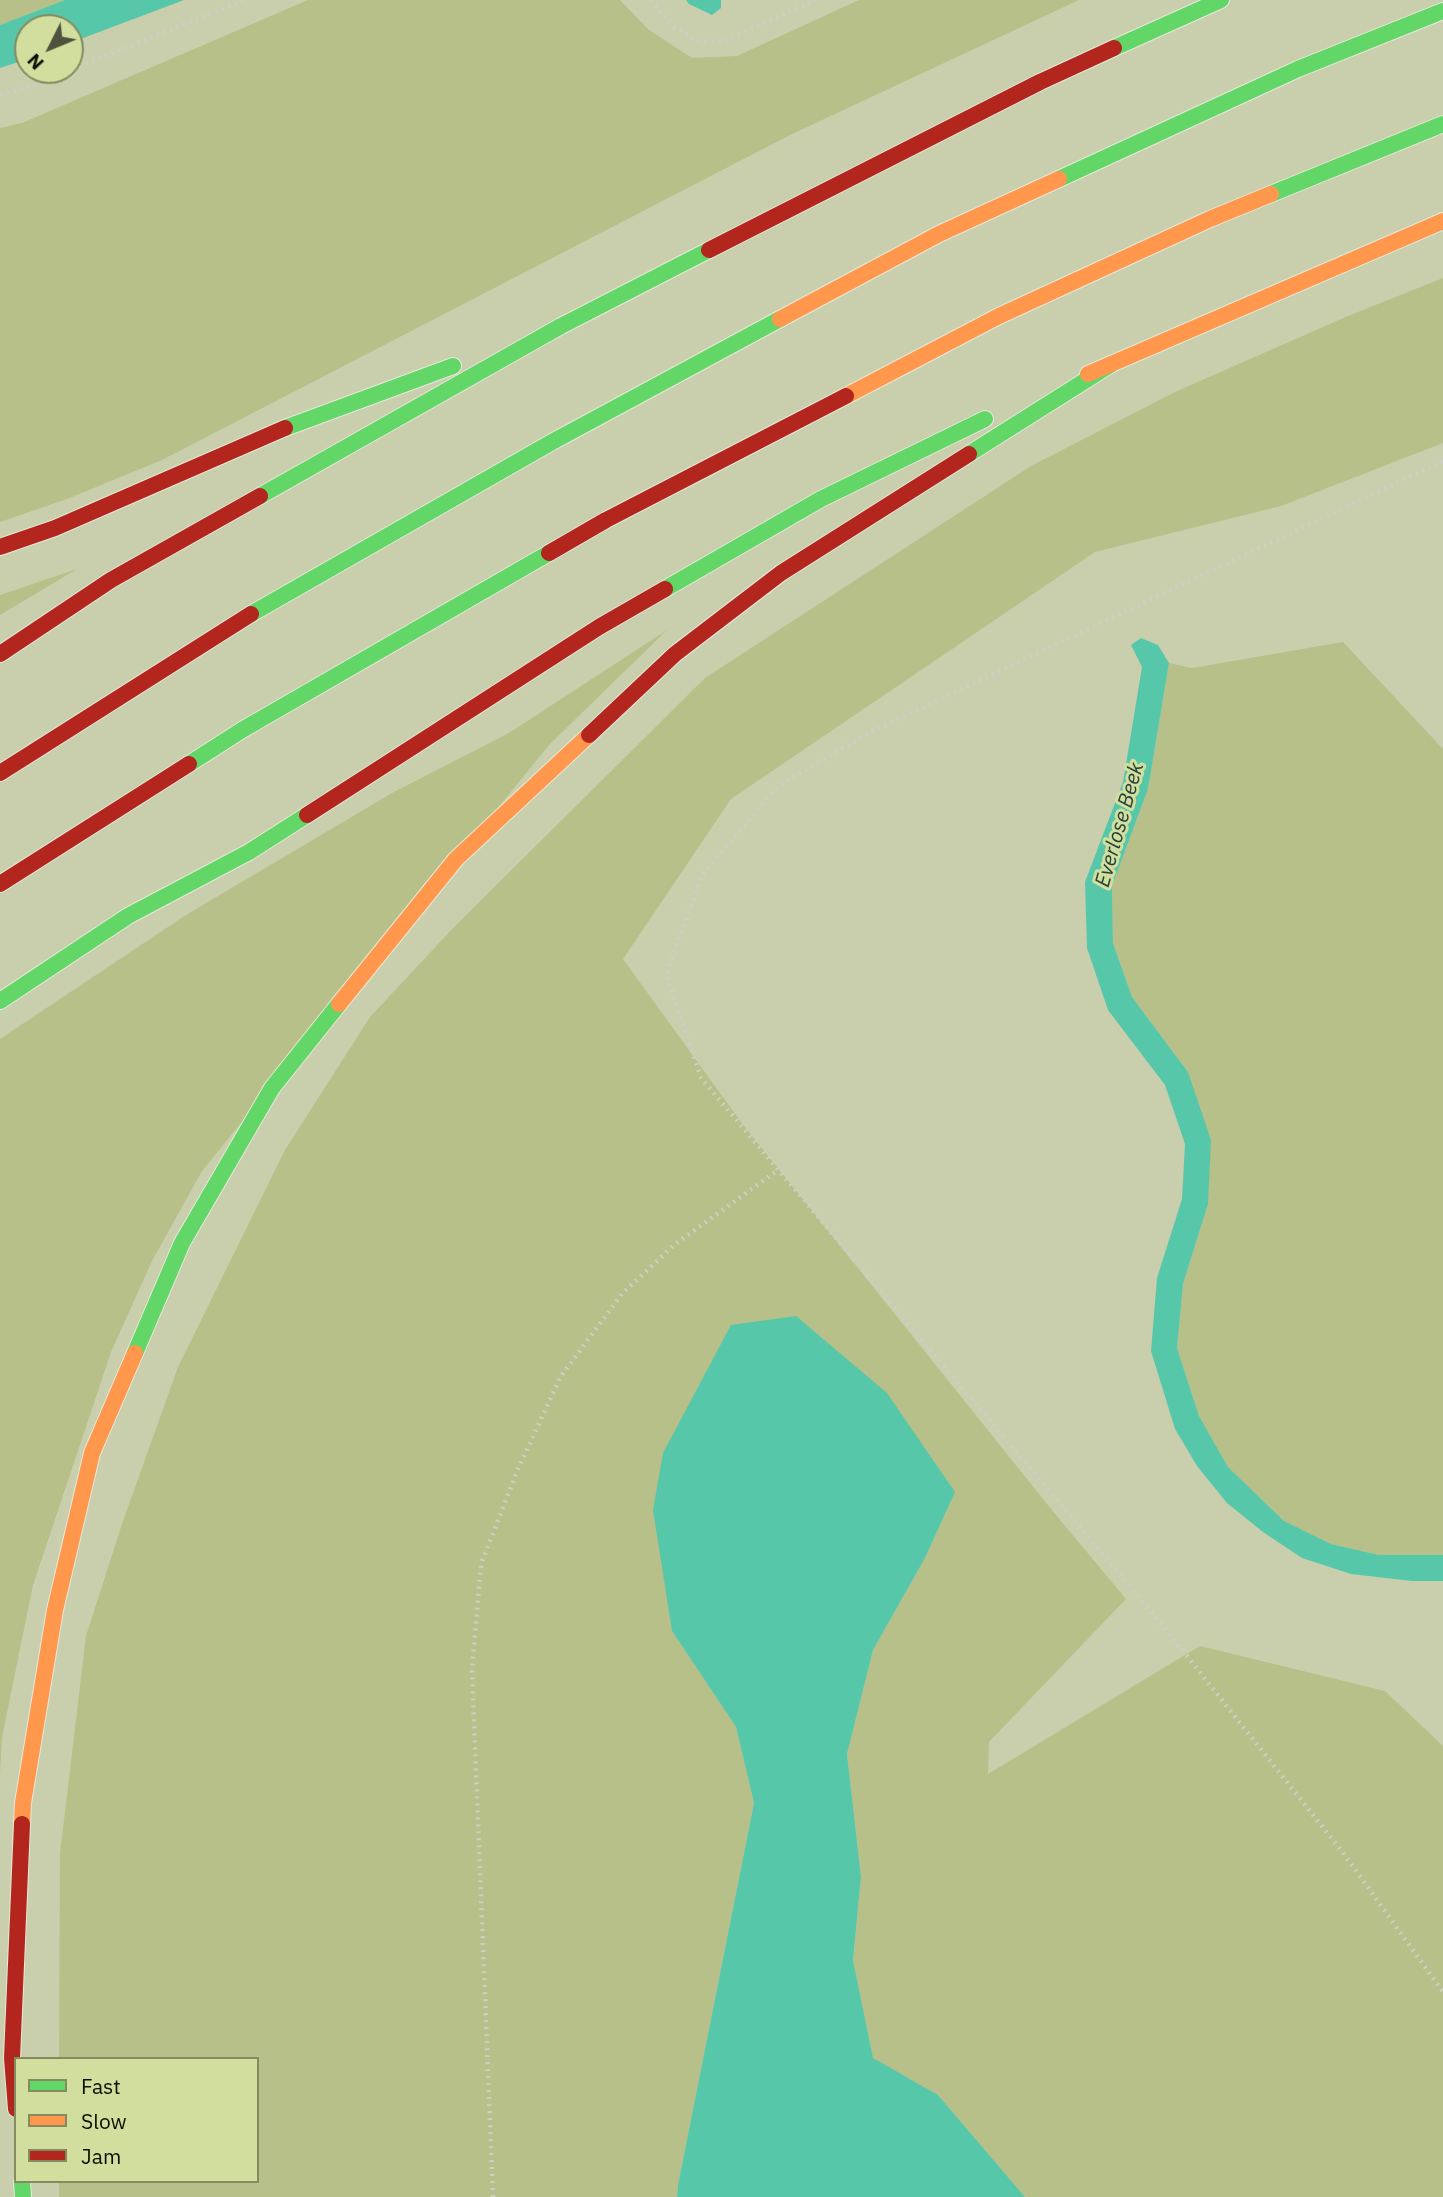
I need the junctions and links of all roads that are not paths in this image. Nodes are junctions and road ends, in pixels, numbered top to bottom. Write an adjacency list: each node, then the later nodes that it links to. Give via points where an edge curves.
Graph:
1 (1221, 0): 5 (highway, via 1040,82)
2 (1443, 11): 9 (highway, via 1298,69 939,234 552,442 221,631)
3 (1443, 124): 10 (highway, via 1210,219 999,316 606,520 243,730)
4 (1443, 221): 6 (highway)
5 (561, 326): 7 (highway, via 290,426 55,528); 8 (highway, via 111,580)
6 (1110, 365): 11 (highway, via 944,438 821,499 599,627 249,852 128,916); 12 (highway, via 781,573 676,654 456,859 272,1088 183,1243 92,1453 55,1610 23,1804)
7 (0, 547)
8 (0, 654)
9 (0, 773)
10 (0, 884)
11 (0, 1000)
12 (14, 2084)

